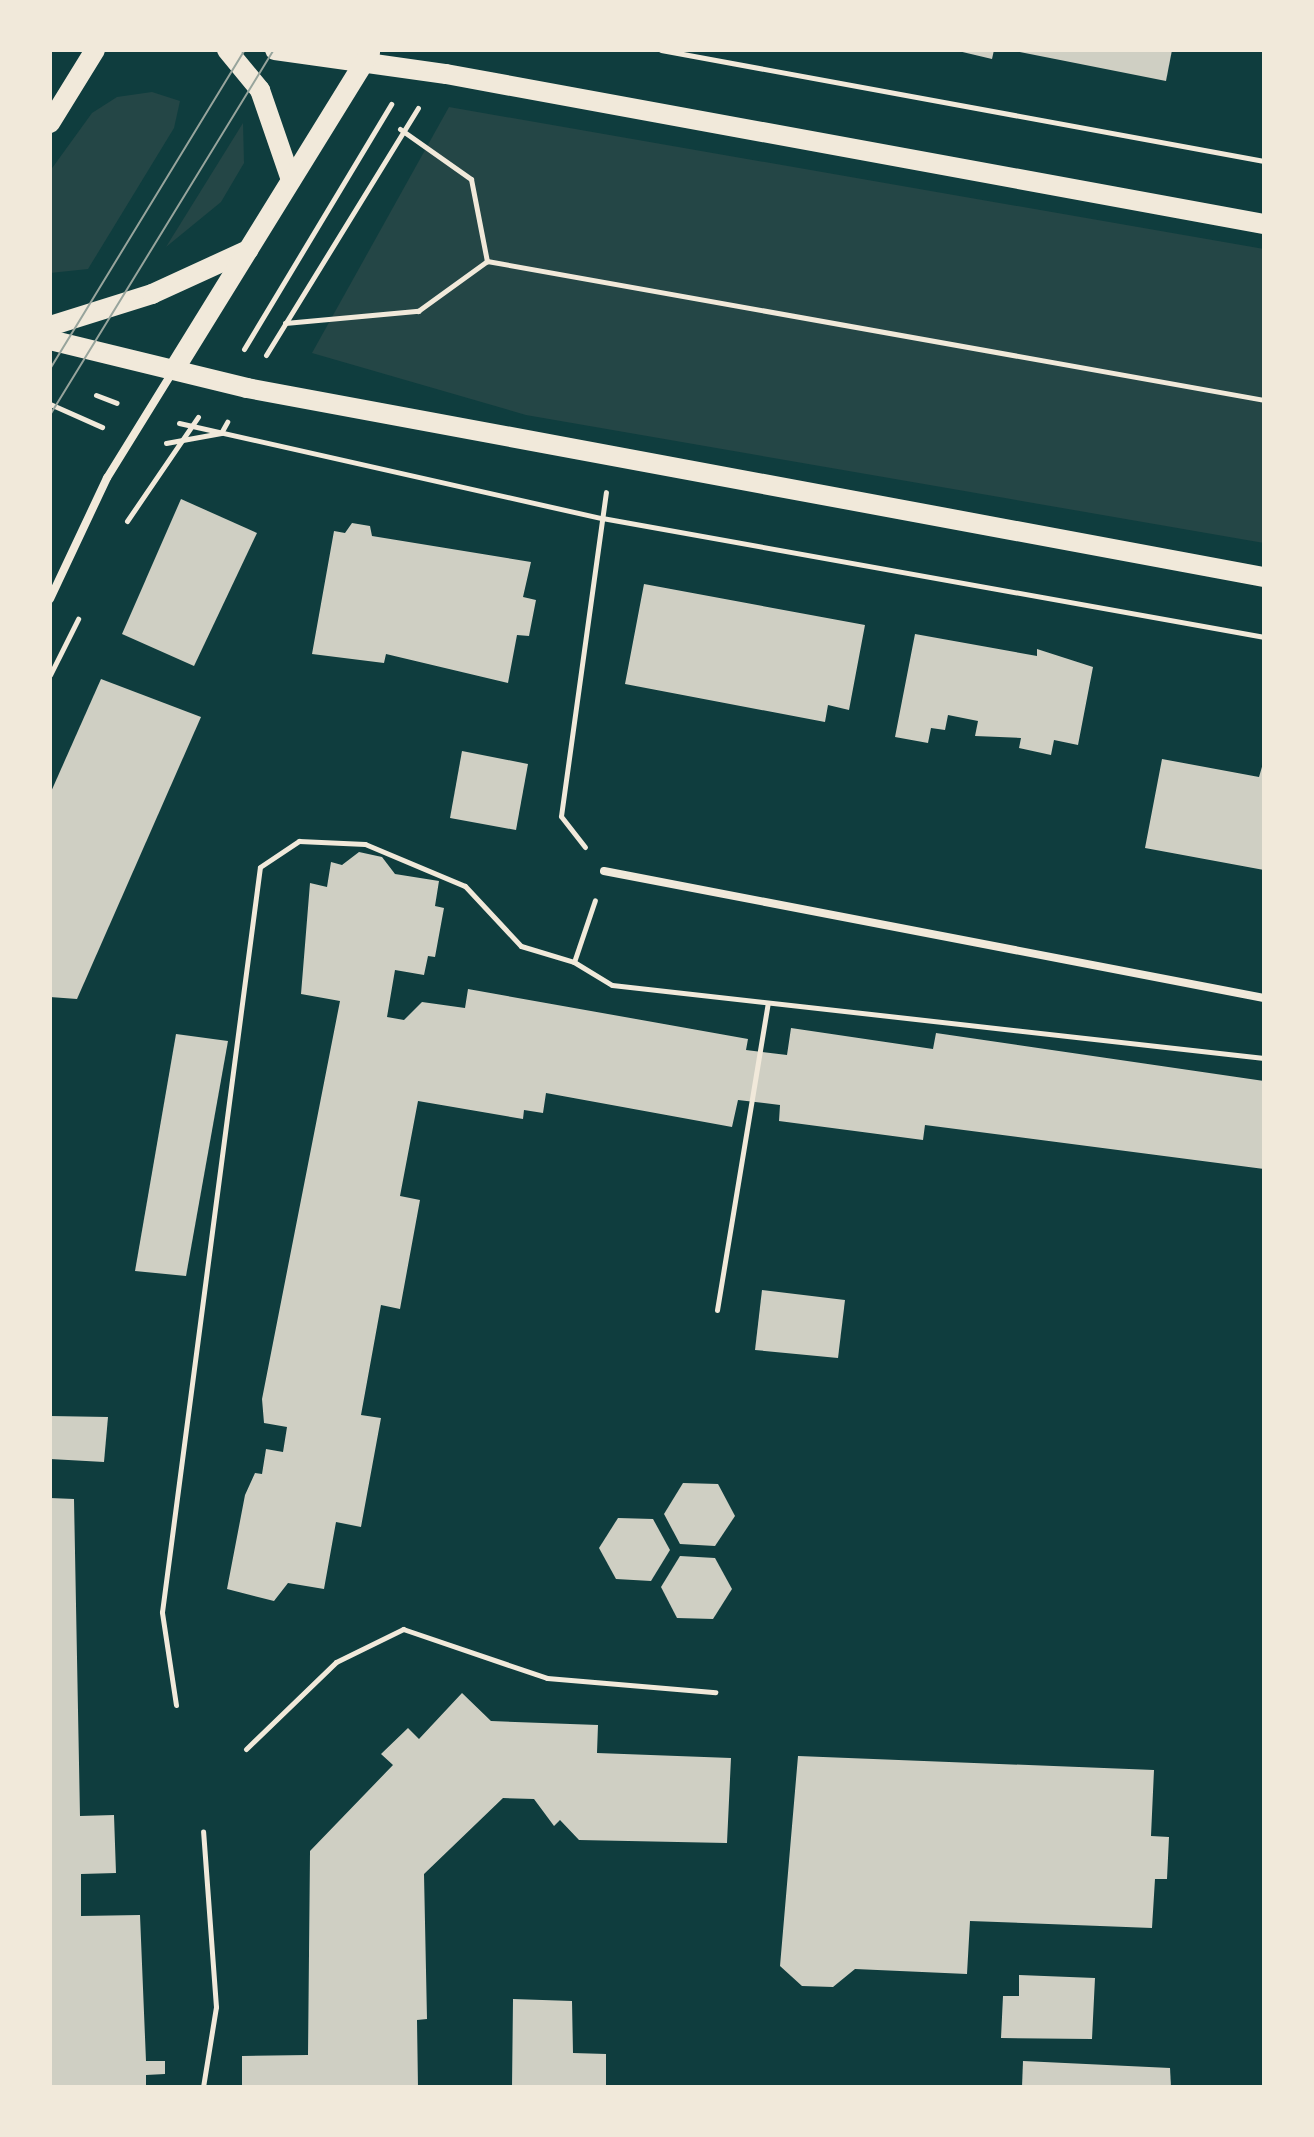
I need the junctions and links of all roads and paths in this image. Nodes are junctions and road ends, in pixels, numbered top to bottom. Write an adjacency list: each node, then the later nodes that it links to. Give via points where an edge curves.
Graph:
1 (95, 50): 8 (main road)
2 (227, 50): 11 (main road, via 260,90)
3 (275, 50): 5 (main road)
4 (661, 50): 10 (path)
5 (368, 56): 6 (main road); 11 (main road)
6 (446, 74): 9 (path); 12 (main road)
7 (390, 106): 18 (path)
8 (50, 123)
9 (400, 129): 14 (path, via 471,179); 15 (path)
10 (1264, 161)
11 (291, 180): 13 (main road)
12 (1264, 224)
13 (248, 250): 16 (main road, via 152,294); 19 (main road)
14 (487, 261): 15 (path, via 418,311); 21 (path)
15 (285, 323): 20 (path)
16 (50, 326)
17 (50, 340): 19 (main road)
18 (243, 351)
19 (174, 370): 20 (main road); 27 (street, via 107,478)
20 (247, 388): 23 (main road); 24 (path, via 221,433)
21 (1264, 400)
22 (178, 446): 25 (path)
23 (611, 456): 24 (path); 26 (main road)
24 (602, 518): 29 (path); 31 (path, via 561,816)
25 (124, 526)
26 (1264, 577)
27 (50, 599)
28 (84, 608): 30 (path)
29 (1264, 637)
30 (50, 675)
31 (604, 871): 32 (path); 33 (street)
32 (574, 962): 34 (path, via 612,985); 38 (path, via 521,946 465,886 365,844 299,841 260,867 162,1612)
33 (1264, 998)
34 (768, 1003): 35 (path); 36 (path)
35 (1264, 1058)
36 (717, 1310)
37 (715, 1692): 39 (path, via 547,1678 403,1629 336,1662)
38 (176, 1705)
39 (246, 1749)
40 (203, 1831): 41 (path, via 216,2007)
41 (203, 2087)

